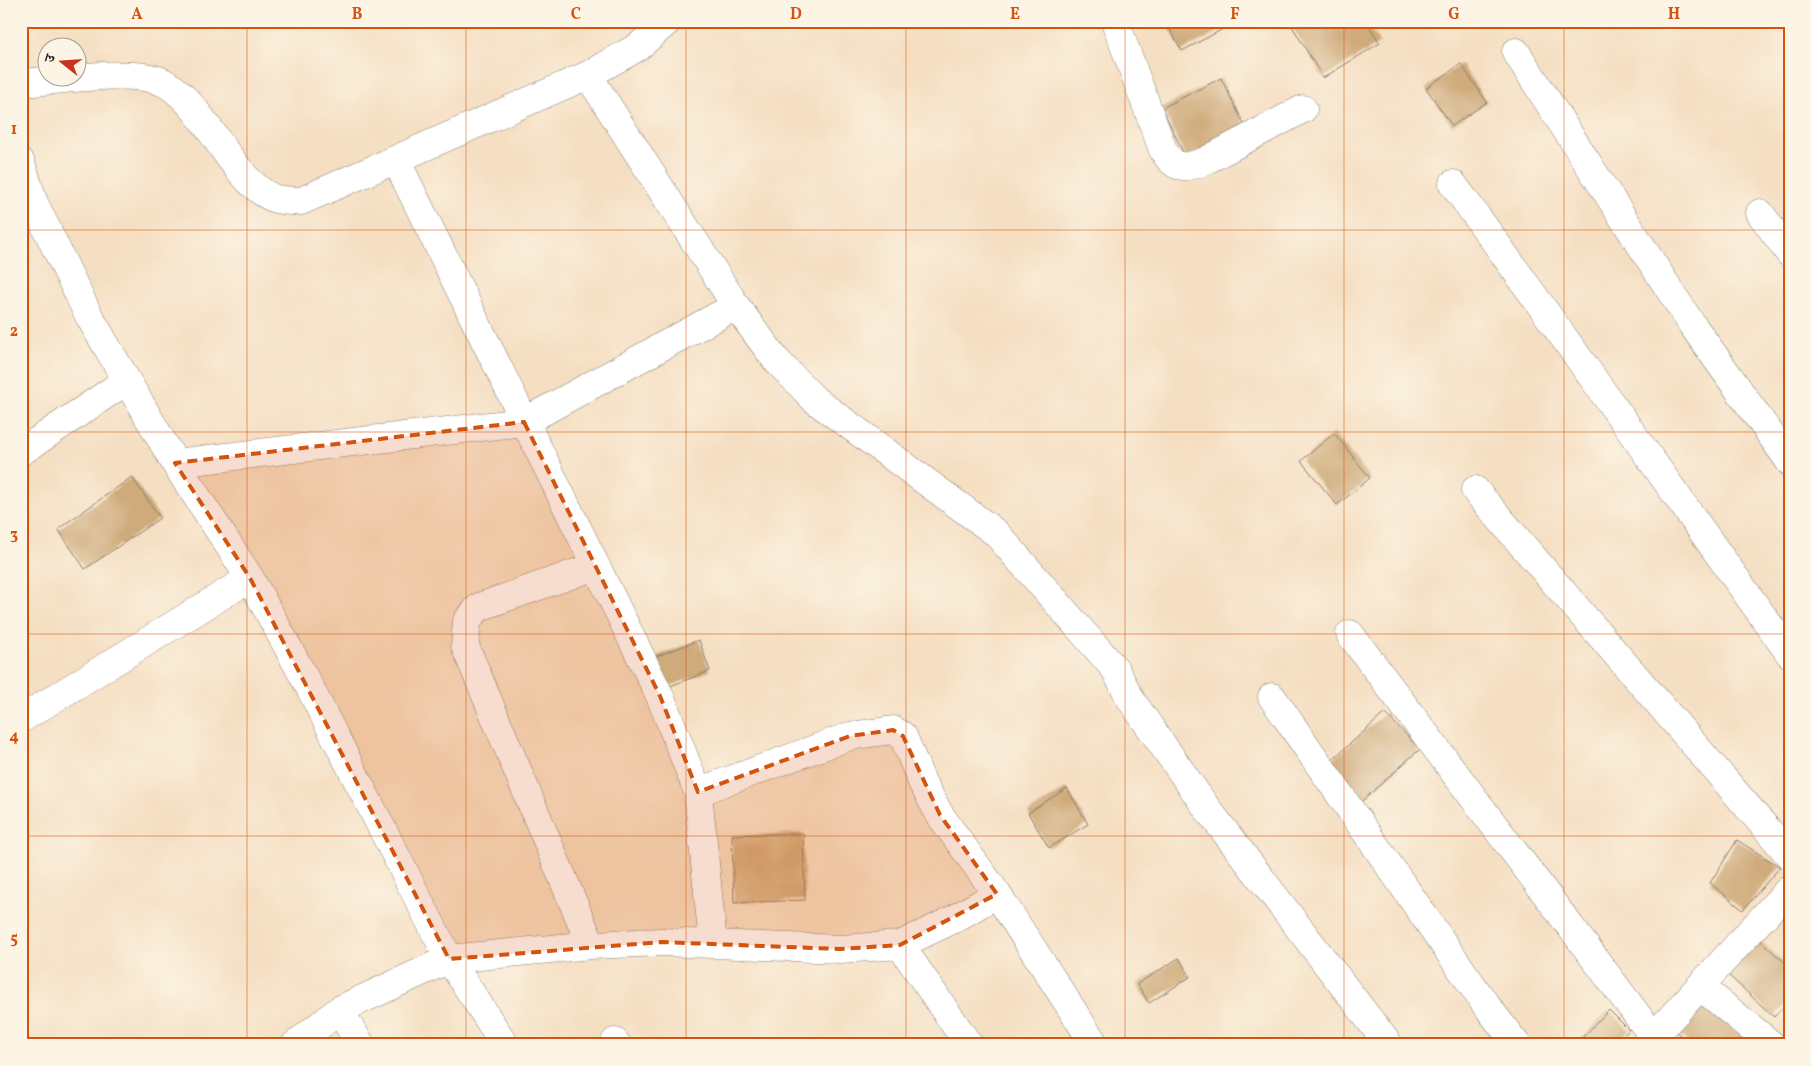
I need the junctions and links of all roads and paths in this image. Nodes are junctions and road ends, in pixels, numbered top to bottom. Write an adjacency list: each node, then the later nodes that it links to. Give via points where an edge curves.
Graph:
1 (668, 21): 4 (street, via 638,47)
2 (1115, 21): 6 (street, via 1170,162 1191,166 1204,162)
3 (1516, 52): 16 (street, via 1691,323)
4 (588, 75): 7 (street); 12 (street)
5 (21, 83): 7 (street, via 123,76 160,81 176,91 194,110 249,180 270,197 284,201 301,201 321,194)
6 (1303, 109)
7 (396, 160): 14 (street)
8 (21, 163): 13 (street, via 34,203 89,316)
9 (1453, 184): 22 (street)
10 (1760, 213): 11 (street)
11 (1790, 254)
12 (736, 306): 14 (street); 41 (street, via 776,360 815,400 996,533 1115,669 1132,700 1206,806)
13 (126, 381): 15 (street); 17 (street)
14 (524, 422): 17 (street); 19 (street)
15 (21, 452)
16 (1790, 462)
17 (175, 463): 20 (street)
18 (1475, 490): 26 (street)
19 (596, 566): 25 (street, via 660,696); 30 (street, via 479,607 467,621 465,646)
20 (250, 578): 24 (street); 32 (street)
21 (1350, 634): 35 (street)
22 (1790, 654)
23 (1272, 697): 42 (street)
24 (21, 718)
25 (698, 792): 28 (street, via 850,736 893,730 904,736 922,782 940,815); 29 (street)
26 (1790, 856)
27 (1790, 888): 33 (street)
28 (997, 894): 31 (street); 40 (street)
29 (713, 944): 30 (street); 31 (street, via 840,948)
30 (591, 945): 32 (street)
31 (900, 945): 39 (street)
32 (449, 958): 34 (street); 38 (street)
33 (1701, 987): 35 (street); 43 (street)
34 (339, 1010): 36 (street); 37 (street)
35 (1650, 1041)
36 (295, 1045)
37 (361, 1045)
38 (506, 1045)
39 (969, 1045)
40 (1095, 1045)
41 (1389, 1045)
42 (1517, 1045)
43 (1772, 1045)

